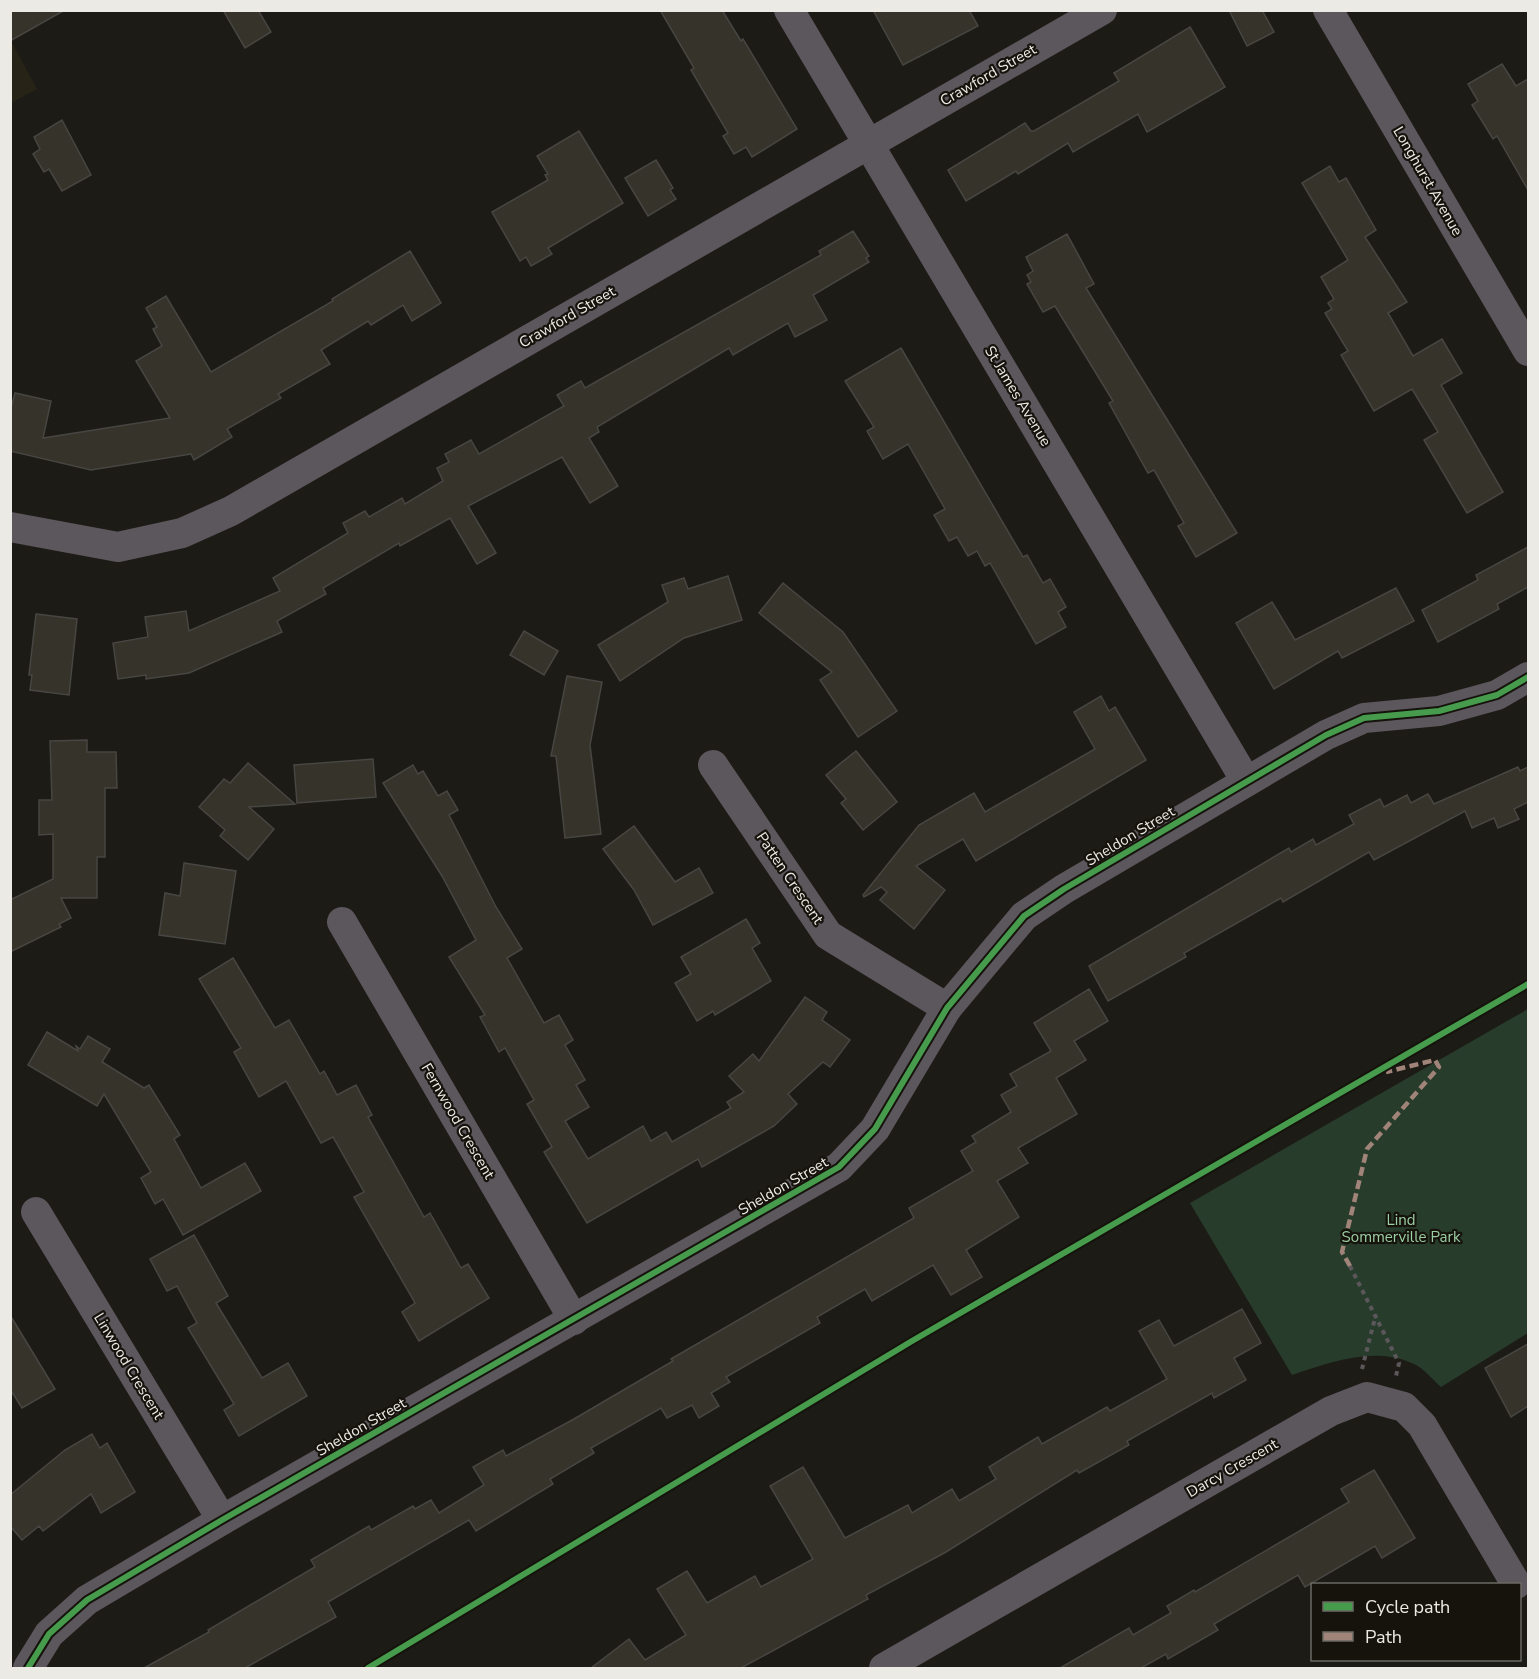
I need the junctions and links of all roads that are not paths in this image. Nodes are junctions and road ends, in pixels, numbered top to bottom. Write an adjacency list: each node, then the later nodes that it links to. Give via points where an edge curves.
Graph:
1 (789, 10): 4 (street, St James Avenue)
2 (1102, 10): 4 (street, Crawford Street)
3 (1328, 10): 5 (street, Longhurst Avenue)
4 (868, 143): 6 (street, Crawford Street, via 231,511 182,533 118,547); 9 (street, St James Avenue)
5 (1528, 351)
6 (10, 527)
7 (1528, 677): 9 (street, Sheldon Street, via 1497,695 1439,711 1364,718)
8 (713, 765): 11 (street, Patten Crescent, via 828,935)
9 (1246, 781): 11 (street, Sheldon Street, via 1024,916)
10 (342, 922): 13 (street, Fernwood Crescent)
11 (947, 1008): 13 (street, Sheldon Street, via 875,1129 839,1167)
12 (36, 1212): 14 (street, Linwood Crescent)
13 (573, 1320): 14 (street, Sheldon Street)
14 (222, 1520): 16 (street, Sheldon Street, via 87,1600 49,1634)
15 (1515, 1583): 17 (street, Darcy Crescent, via 1422,1425 1404,1407 1367,1397 1331,1411)
16 (28, 1668)
17 (884, 1668)

